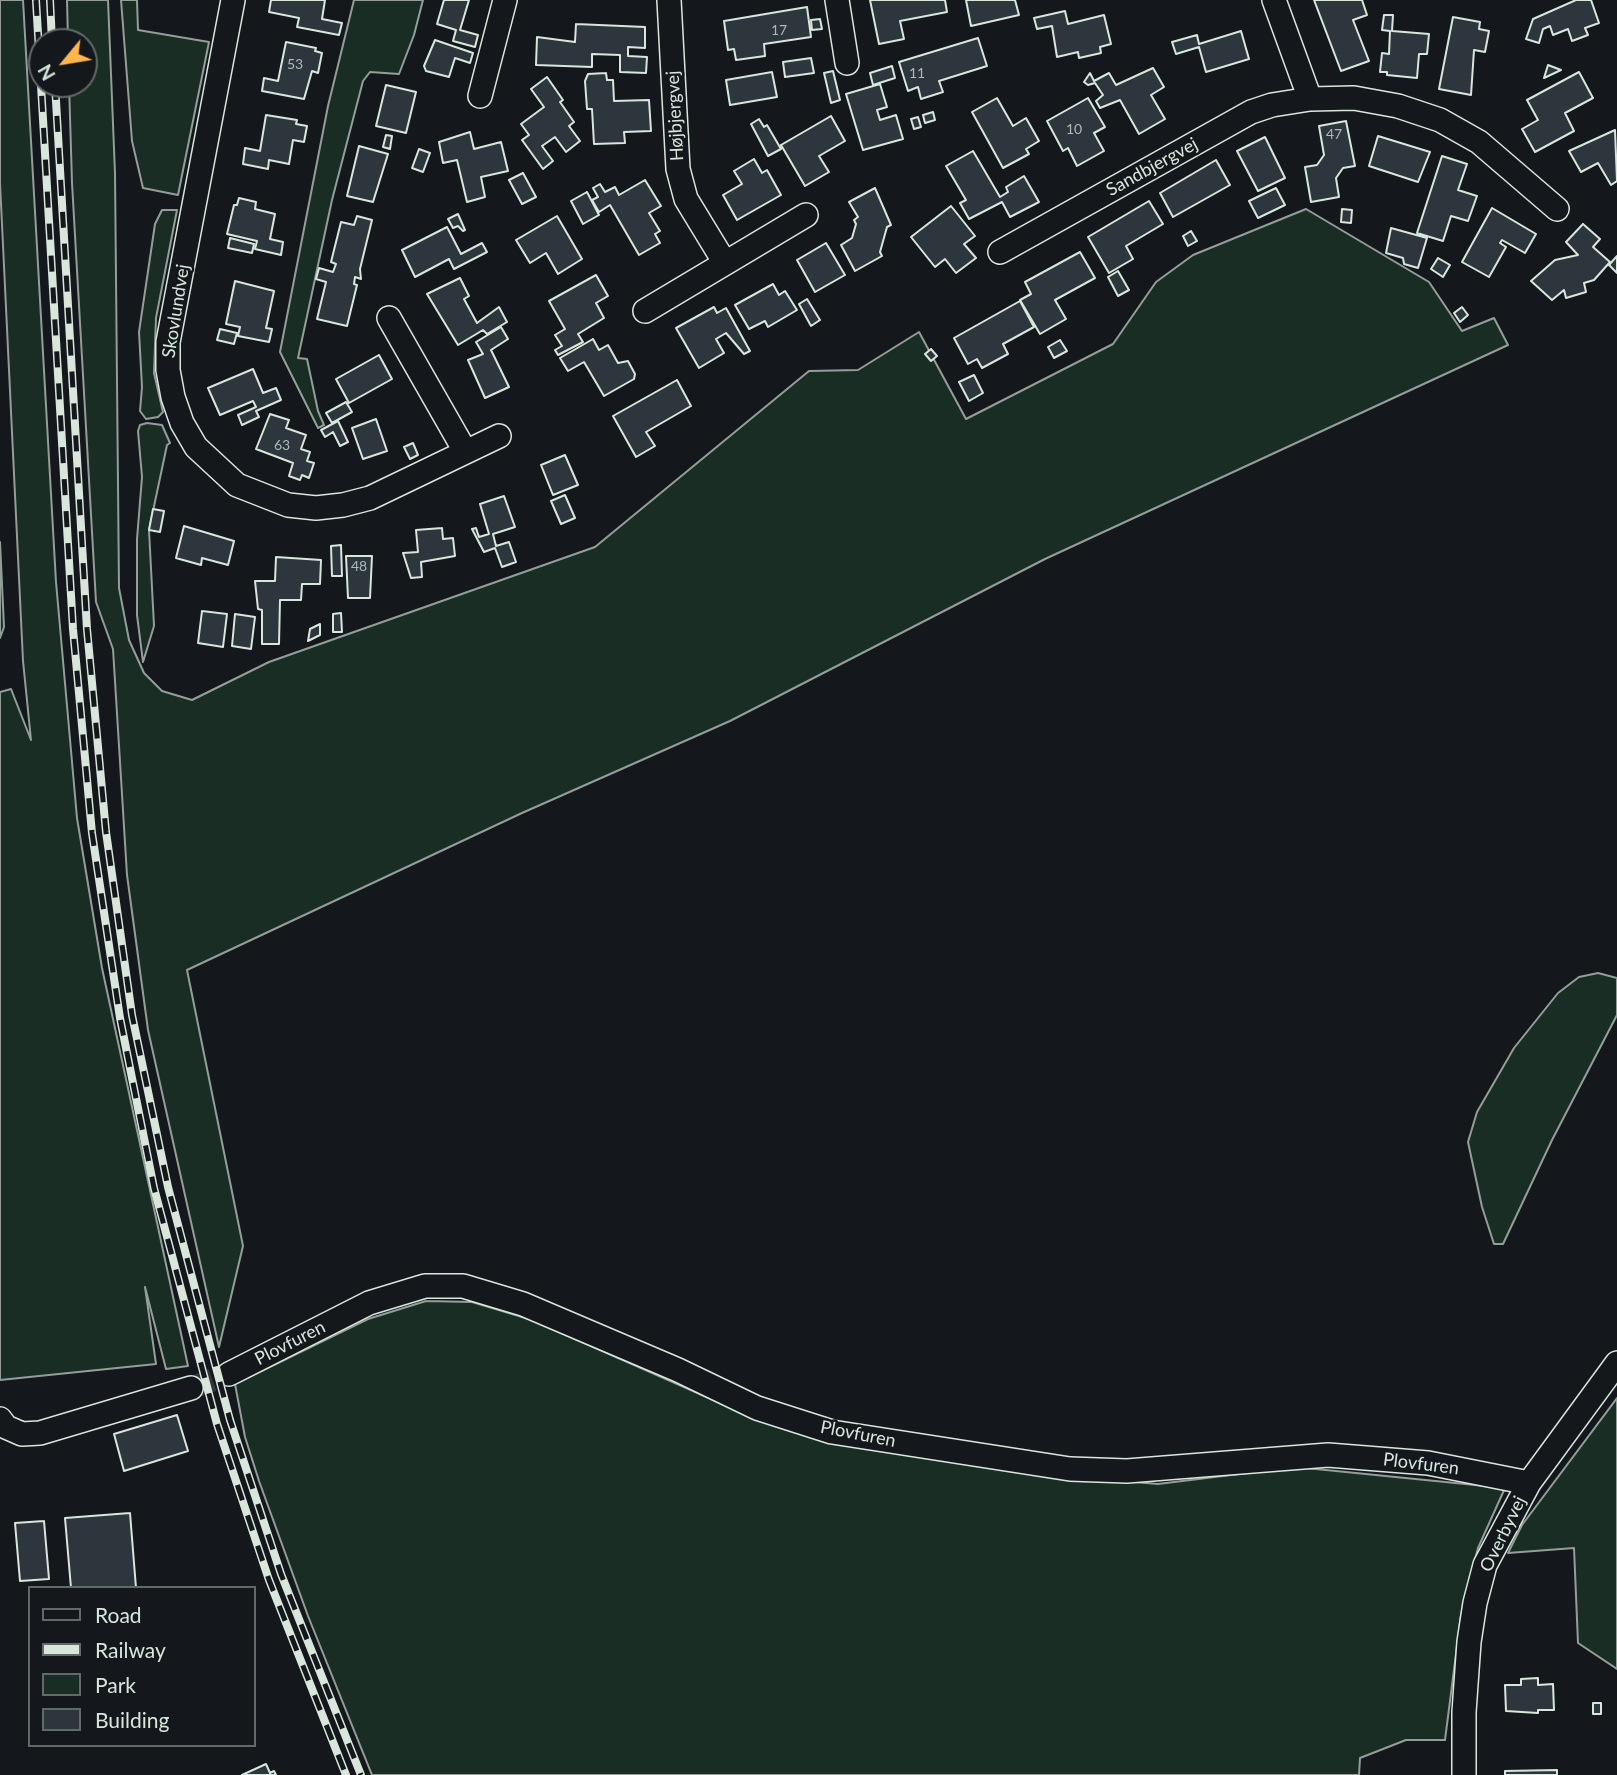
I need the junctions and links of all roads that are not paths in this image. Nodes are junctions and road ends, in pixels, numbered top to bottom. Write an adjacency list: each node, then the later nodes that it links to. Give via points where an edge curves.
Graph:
1 (233, 0): 16 (street, Skovlundvej, via 168,342 168,370 182,423 196,447 237,485 275,501 316,508 370,498)
2 (505, 0): 7 (street)
3 (670, 0): 12 (street, Højbjergvej, via 678,169 686,199)
4 (837, 0): 6 (street)
5 (1274, 0): 8 (street)
6 (847, 63)
7 (480, 96)
8 (1310, 99): 9 (street, Sandbjergvej, via 1354,98 1440,120 1479,142); 11 (street, Sandbjergvej, via 1251,112)
9 (1557, 209)
10 (806, 215): 12 (street)
11 (1000, 252)
12 (724, 263): 13 (street)
13 (645, 311)
14 (389, 318): 16 (street)
15 (499, 436): 16 (street, Skovlundvej)
16 (466, 451)
17 (1617, 1363): 21 (street, Overbyvej)
18 (229, 1374): 21 (street, Plovfuren, via 369,1303 425,1286 463,1286 523,1304 757,1408 832,1432 1070,1469 1127,1471 1328,1455 1428,1463)
19 (191, 1388): 20 (street, via 40,1433 22,1434)
20 (0, 1419)
21 (1529, 1483): 22 (street, Overbyvej, via 1497,1537 1475,1603 1464,1712)
22 (1464, 1775)

